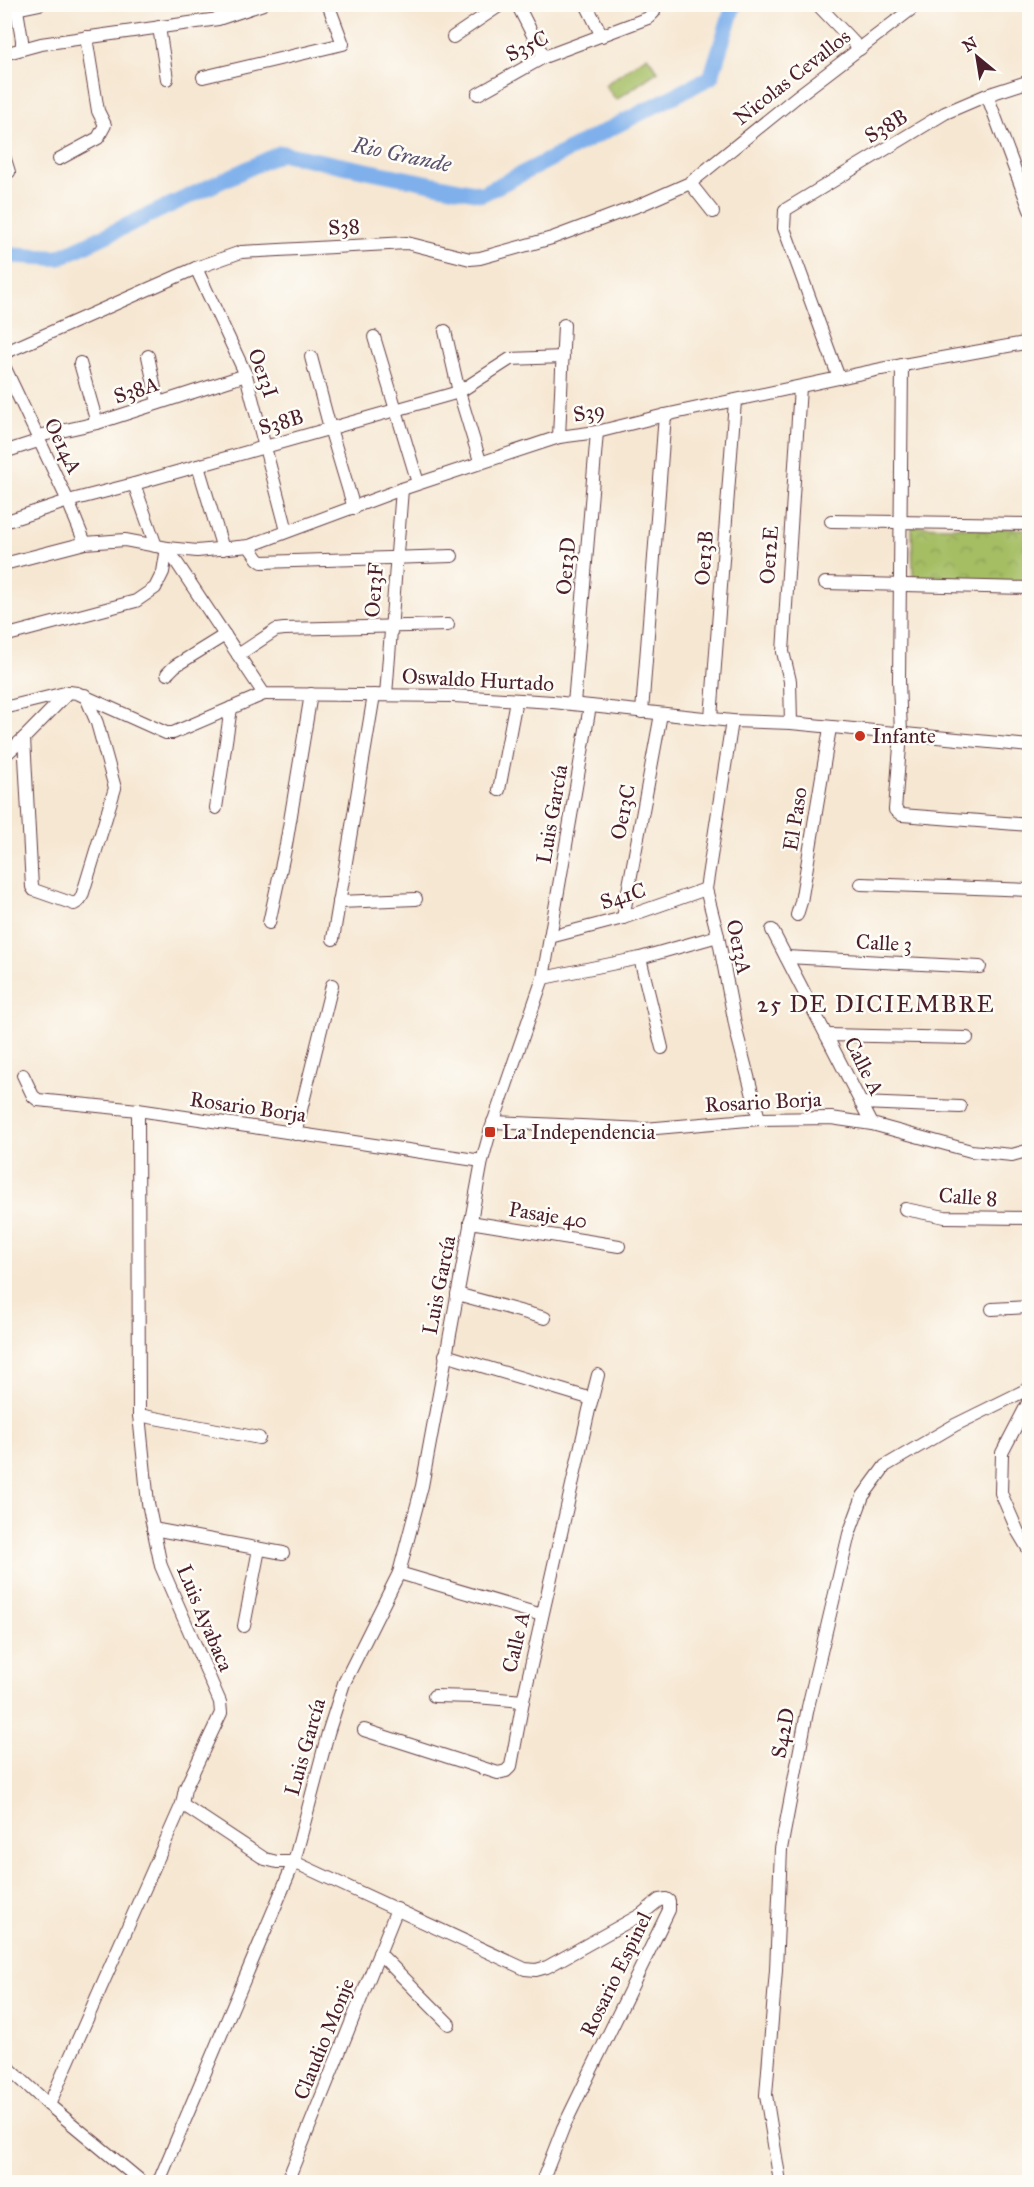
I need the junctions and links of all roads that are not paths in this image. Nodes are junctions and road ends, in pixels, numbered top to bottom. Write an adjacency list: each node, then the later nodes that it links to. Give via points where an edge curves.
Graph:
1 (40, 4): 10 (street)
2 (263, 4): 11 (street, via 218,19)
3 (328, 4): 19 (street, via 343,44)
4 (502, 4): 13 (street)
5 (586, 4): 12 (street)
6 (654, 4): 12 (street, S35C, via 654,12 648,18)
7 (817, 4): 16 (street)
8 (918, 4): 16 (street, Nicolas Cevallos)
9 (521, 6): 18 (street)
10 (16, 7): 15 (street)
11 (159, 27): 14 (street); 20 (street)
12 (602, 36): 18 (street, S35C)
13 (453, 37)
14 (86, 38): 15 (street); 25 (street, via 98,111 105,125 98,138)
15 (22, 49): 17 (street)
16 (860, 49): 27 (street, Nicolas Cevallos)
17 (4, 54)
18 (544, 57): 22 (street, S35C)
19 (203, 77)
20 (167, 79)
21 (1029, 81): 23 (street, S38B)
22 (478, 94)
23 (987, 95): 28 (street); 43 (street, S38B, via 945,113 785,210 784,228)
24 (4, 156): 26 (street)
25 (59, 159)
26 (9, 172)
27 (690, 183): 29 (street); 30 (street, S38, via 552,238 480,258 407,243 247,251)
28 (1029, 210)
29 (713, 212)
30 (196, 268): 35 (street, S38); 42 (street, Oe13I)
31 (564, 325): 38 (street)
32 (445, 331): 45 (street)
33 (374, 337): 48 (street)
34 (1029, 342): 40 (street, S39)
35 (4, 353)
36 (148, 356): 47 (street)
37 (311, 357): 51 (street)
38 (563, 357): 45 (street, S38B, via 506,360); 53 (street)
39 (80, 363): 50 (street)
40 (902, 365): 43 (street, S39); 66 (street)
41 (4, 366): 54 (street, Oe14A)
42 (246, 375): 47 (street, S38A); 55 (street, Oe13I)
43 (838, 378): 44 (street, S39)
44 (800, 387): 46 (street, S39); 99 (street, Oe12E, via 783,652 790,681)
45 (459, 392): 48 (street, S38B); 57 (street)
46 (735, 400): 49 (street, S39); 97 (street, Oe13B)
47 (158, 404): 50 (street, S38A)
48 (395, 410): 51 (street, S38B); 59 (street)
49 (665, 415): 52 (street, S39); 95 (street)
50 (97, 423): 54 (street, S38A, via 44,435)
51 (330, 428): 55 (street, S38B); 63 (street)
52 (597, 432): 53 (street, S39); 91 (street, Oe13D)
53 (559, 437): 57 (street, S39)
54 (39, 441): 56 (street); 62 (street, Oe14A)
55 (266, 446): 58 (street, S38B); 68 (street, Oe13I)
56 (4, 452)
57 (480, 461): 59 (street, S39)
58 (198, 466): 60 (street, S38B); 72 (street)
59 (418, 483): 61 (street, S39)
60 (134, 484): 62 (street, S38B); 71 (street)
61 (402, 489): 63 (street, S39); 74 (street, Oe13F)
62 (68, 501): 65 (street, S38B); 69 (street, Oe14A)
63 (354, 508): 68 (street, S39)
64 (831, 521): 66 (street)
65 (4, 522)
66 (901, 522): 67 (street); 77 (street)
67 (1029, 524)
68 (287, 531): 70 (street, S39)
69 (85, 543): 71 (street, via 125,540); 75 (street)
70 (249, 546): 72 (street, S39); 74 (street, via 262,562)
71 (161, 547): 72 (street, S39); 81 (street); 82 (street, via 163,572 155,588 136,602)
72 (223, 549)
73 (452, 556): 74 (street)
74 (396, 558): 80 (street, Oe13F)
75 (4, 564)
76 (825, 583): 77 (street)
77 (900, 584): 78 (street); 101 (street)
78 (1029, 588)
79 (448, 625): 80 (street)
80 (391, 627): 83 (street, via 276,630); 89 (street, Oe13F)
81 (225, 635): 83 (street); 84 (street)
82 (4, 636)
83 (238, 655): 86 (street)
84 (167, 674)
85 (69, 692): 88 (street); 93 (street); 102 (street)
86 (264, 694): 87 (street, Oswaldo Hurtado); 94 (street)
87 (311, 694): 89 (street, Oswaldo Hurtado); 115 (street)
88 (85, 695): 94 (street, via 166,733); 102 (street, via 115,788 82,896 74,904 32,887)
89 (380, 695): 90 (street, Oswaldo Hurtado); 112 (street, Oe13F)
90 (516, 700): 91 (street, Oswaldo Hurtado); 105 (street)
91 (574, 704): 92 (street, Oswaldo Hurtado)
92 (590, 706): 95 (street, Oswaldo Hurtado); 118 (street, Luis García)
93 (4, 708)
94 (231, 708): 106 (street)
95 (642, 712): 96 (street, Oswaldo Hurtado)
96 (661, 714): 97 (street, Oswaldo Hurtado); 114 (street, Oe13C)
97 (711, 718): 98 (street, Oswaldo Hurtado)
98 (732, 721): 99 (street, Oswaldo Hurtado); 109 (street)
99 (790, 723): 100 (street, Oswaldo Hurtado)
100 (830, 728): 101 (street, Oswaldo Hurtado); 113 (street, El Paso)
101 (901, 734): 103 (street, Oswaldo Hurtado); 107 (street, via 897,813)
102 (24, 738): 104 (street)
103 (1029, 746)
104 (4, 756)
105 (499, 789)
106 (216, 808)
107 (1029, 825)
108 (861, 884): 110 (street)
109 (706, 889): 114 (street, S41C); 117 (street, Oe13A)
110 (1029, 890)
111 (416, 899): 112 (street)
112 (339, 902): 119 (street, Oe13F)
113 (796, 915)
114 (623, 918): 118 (street, S41C)
115 (269, 922)
116 (772, 930): 120 (street, Calle A)
117 (718, 936): 121 (street); 132 (street, Oe13A)
118 (550, 937): 123 (street, Luis García)
119 (333, 939)
120 (786, 957): 122 (street, Calle 3); 125 (street, Calle A)
121 (640, 958): 123 (street); 127 (street)
122 (980, 967)
123 (543, 978): 133 (street, Luis García)
124 (332, 985): 135 (street)
125 (826, 1035): 126 (street); 129 (street, Calle A)
126 (967, 1038)
127 (662, 1048)
128 (22, 1075): 131 (street, Rosario Borja, via 38,1100)
129 (861, 1103): 130 (street); 134 (street, Calle A)
130 (960, 1107)
131 (138, 1110): 135 (street, Rosario Borja); 151 (street, Luis Ayabaca)
132 (759, 1119): 133 (street, Rosario Borja, via 645,1129); 134 (street, Rosario Borja, via 831,1118)
133 (493, 1122): 137 (street, Luis García)
134 (872, 1124): 136 (street, Rosario Borja, via 971,1151 1012,1155)
135 (296, 1134): 137 (street, Rosario Borja)
136 (1029, 1150)
137 (482, 1161): 140 (street, Luis García)
138 (905, 1209): 139 (street, Calle 8, via 945,1217)
139 (1029, 1218)
140 (470, 1222): 141 (street, Pasaje 40); 142 (street, Luis García)
141 (619, 1246)
142 (457, 1294): 145 (street); 146 (street, Luis García)
143 (1029, 1307): 144 (street)
144 (992, 1310)
145 (545, 1318)
146 (446, 1355): 149 (street); 157 (street, Luis García, via 422,1486)
147 (598, 1375): 149 (street, Calle A)
148 (1029, 1388): 174 (street, S42D, via 885,1466 863,1496 849,1534 808,1707 781,1849 766,2095)
149 (592, 1399): 158 (street, Calle A)
150 (1029, 1399): 155 (street, via 1002,1453 1001,1493)
151 (139, 1415): 152 (street); 153 (street, Luis Ayabaca)
152 (259, 1438)
153 (153, 1529): 154 (street); 163 (street, Luis Ayabaca, via 161,1566 220,1702 221,1713 185,1789)
154 (259, 1549): 156 (street); 159 (street)
155 (1029, 1552)
156 (283, 1553)
157 (399, 1573): 158 (street); 164 (street, Luis García, via 344,1683)
158 (542, 1615): 161 (street, Calle A)
159 (244, 1626)
160 (434, 1696): 161 (street)
161 (523, 1701): 162 (street, Calle A, via 511,1766 500,1773)
162 (364, 1730)
163 (182, 1804): 164 (street, via 265,1859); 169 (street, Luis Ayabaca)
164 (294, 1862): 165 (street, Rosario Espinel); 170 (street, Luis García)
165 (397, 1910): 166 (street, Claudio Monje); 173 (street, Rosario Espinel, via 525,1969 536,1970 596,1941 658,1900 669,1901 669,1910 563,2128)
166 (379, 1953): 167 (street); 172 (street, Claudio Monje)
167 (449, 2024)
168 (4, 2060): 169 (street)
169 (49, 2105): 171 (street)
170 (158, 2180)
171 (142, 2182)
172 (287, 2182)
173 (542, 2182)
174 (780, 2182)

